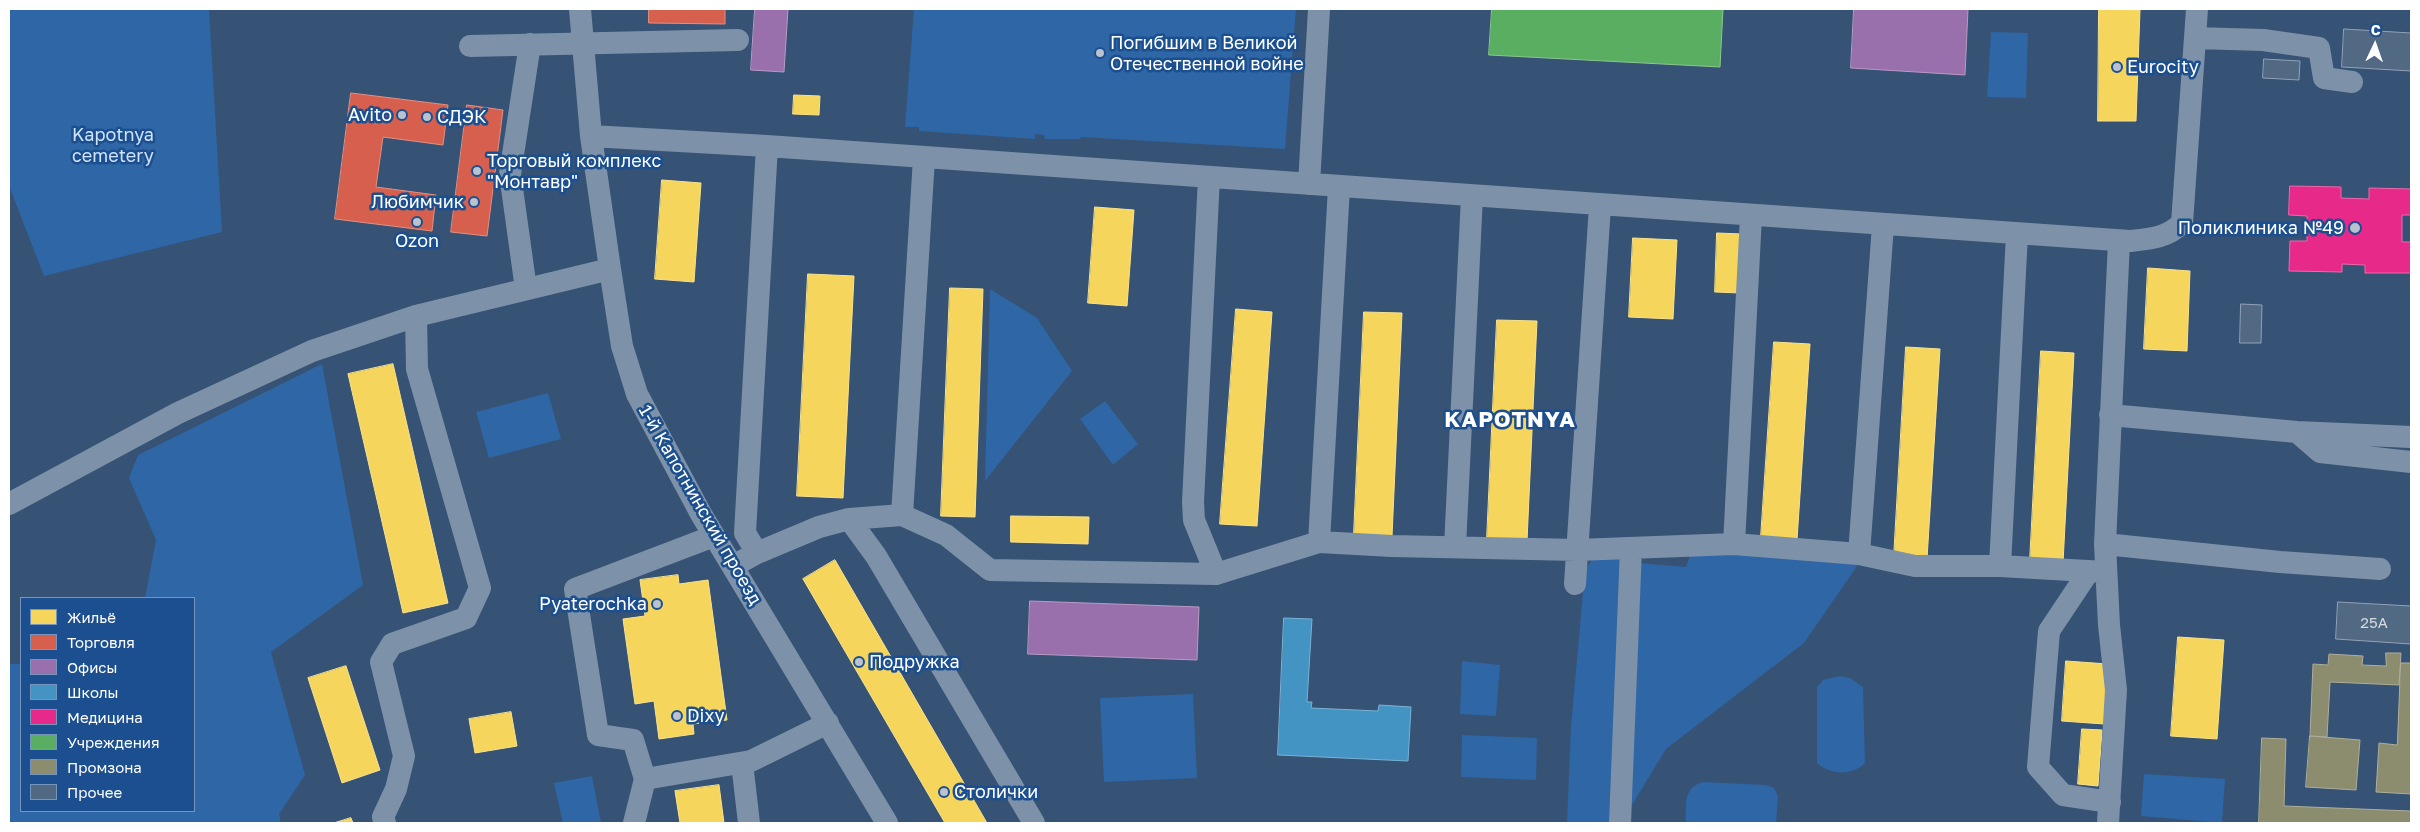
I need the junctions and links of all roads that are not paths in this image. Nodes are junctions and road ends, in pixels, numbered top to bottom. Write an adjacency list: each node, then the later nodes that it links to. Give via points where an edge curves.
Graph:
1 (580, 9): 6 (street, 1-й Капотнинский проезд)
2 (1319, 9): 14 (street)
3 (2197, 9): 4 (street)
4 (2195, 38): 9 (street, via 2263,40 2319,48 2324,78); 21 (street, via 2182,223 2173,233 2159,238)
5 (738, 40): 6 (street)
6 (583, 43): 7 (street); 10 (street, 1-й Капотнинский проезд)
7 (530, 44): 8 (street); 23 (street, via 510,174)
8 (470, 46)
9 (2352, 82)
10 (591, 136): 11 (street); 22 (street, 1-й Капотнинский проезд)
11 (767, 146): 12 (street); 39 (street, via 746,533)
12 (924, 158): 13 (street); 30 (street)
13 (1208, 177): 14 (street); 45 (street, via 1193,502 1194,520)
14 (1309, 184): 15 (street)
15 (1339, 187): 16 (street); 33 (street)
16 (1472, 196): 17 (street); 36 (street)
17 (1600, 206): 18 (street); 38 (street)
18 (1751, 216): 19 (street); 34 (street)
19 (1883, 225): 20 (street); 40 (street)
20 (2017, 234): 21 (street); 42 (street)
21 (2119, 241): 25 (street)
22 (610, 269): 23 (street); 32 (street, 1-й Капотнинский проезд, via 622,346 637,394)
23 (526, 289): 24 (street)
24 (416, 316): 29 (street, via 312,351 178,413); 51 (street, via 417,369 480,588 466,618 392,644 381,662 404,756 396,790 383,817)
25 (2110, 415): 26 (street); 35 (street)
26 (2297, 432): 27 (street); 28 (street, via 2320,452)
27 (2411, 437)
28 (2411, 462)
29 (9, 504)
30 (902, 515): 31 (street); 45 (street, via 946,535 990,570)
31 (849, 519): 39 (street, via 819,527); 55 (street, via 876,556)
32 (714, 536): 41 (street, 1-й Капотнинский проезд); 49 (street, via 575,589 598,735 633,740)
33 (1319, 542): 36 (street); 45 (street)
34 (1734, 544): 37 (street); 40 (street)
35 (2105, 544): 43 (street); 44 (street)
36 (1455, 547): 38 (street)
37 (1631, 548): 38 (street); 56 (street)
38 (1577, 550): 46 (street)
39 (757, 553): 41 (street)
40 (1859, 554): 42 (street, via 1915,566)
41 (733, 566): 47 (street, 1-й Капотнинский проезд)
42 (2000, 566): 44 (street)
43 (2380, 569)
44 (2097, 571): 50 (street, via 2116,690); 50 (street, via 2049,631 2038,767 2063,795)
45 (1216, 574)
46 (1576, 584)
47 (828, 723): 48 (street, via 751,762); 54 (street, 1-й Капотнинский проезд)
48 (742, 763): 49 (street); 53 (street)
49 (645, 778): 52 (street)
50 (2109, 812)
51 (385, 823)
52 (634, 823)
53 (750, 823)
54 (887, 823)
55 (1034, 823)
56 (1620, 823)

